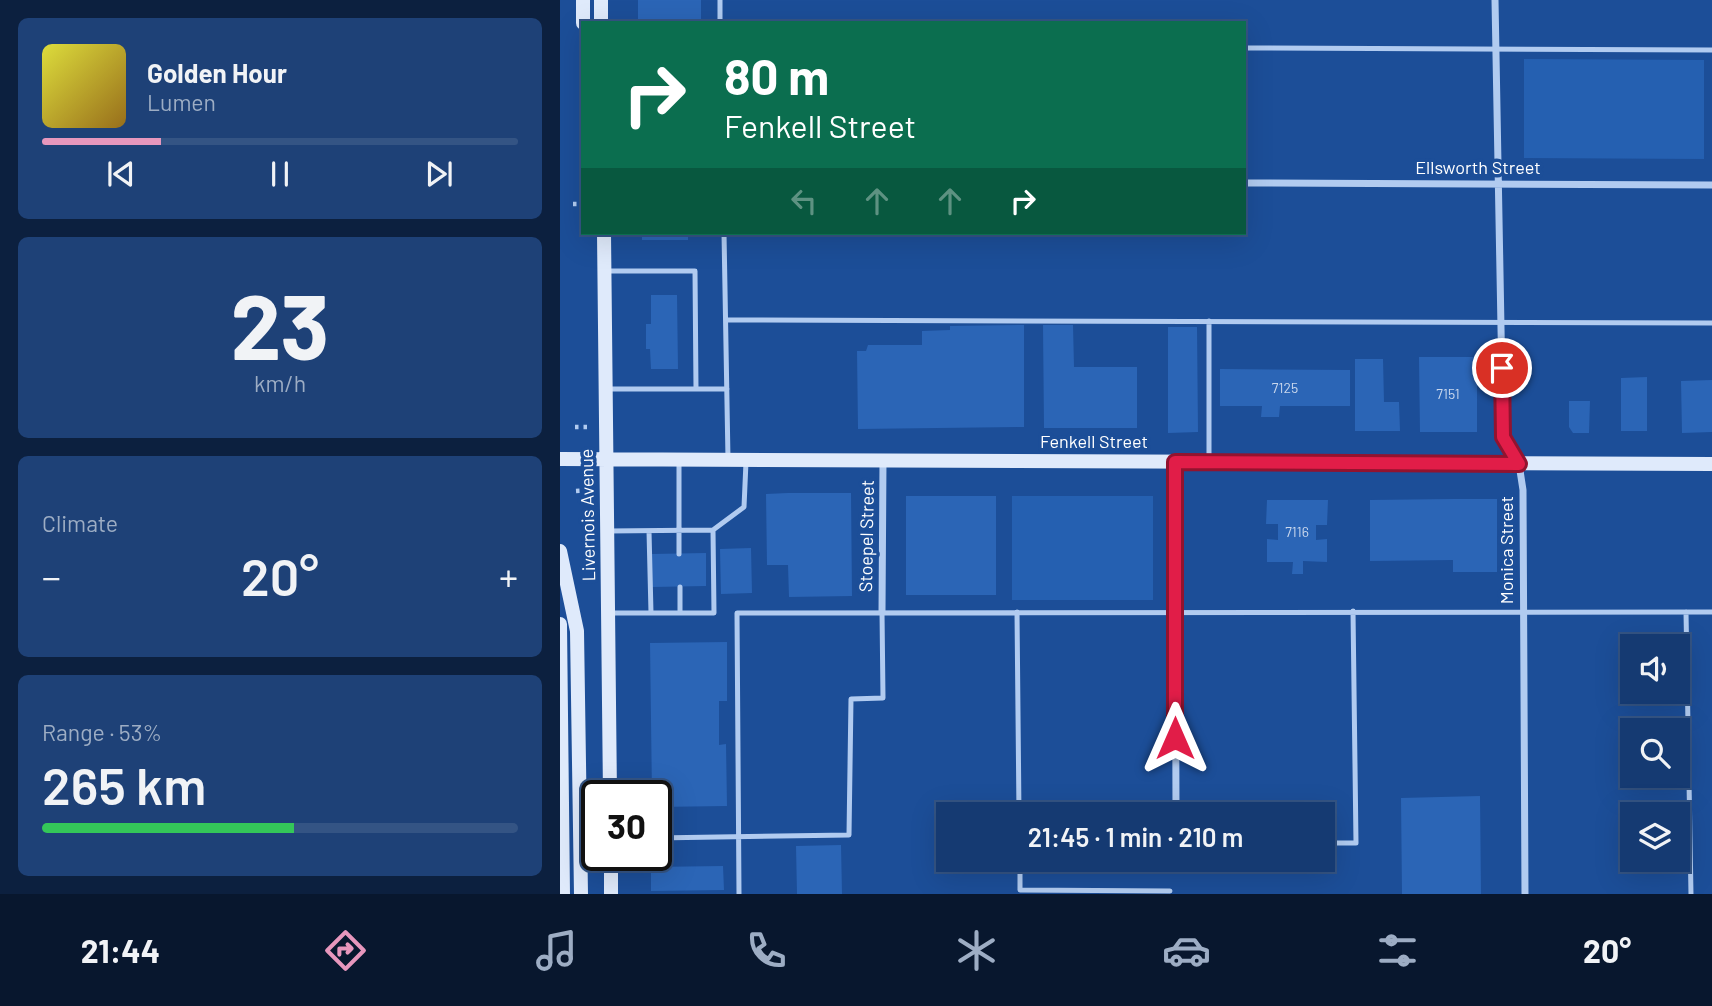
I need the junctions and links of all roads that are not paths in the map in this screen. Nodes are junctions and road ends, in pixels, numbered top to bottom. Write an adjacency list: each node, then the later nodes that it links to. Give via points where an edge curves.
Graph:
1 (583, 0): 5 (main road)
2 (601, 0): 6 (main road)
3 (720, 0): 7 (lane)
4 (1495, 0): 9 (street, Monica Street)
5 (583, 21)
6 (601, 21)
7 (720, 21)
8 (1246, 48): 9 (lane)
9 (1495, 48): 10 (lane); 12 (street, Monica Street)
10 (1712, 50)
11 (1246, 183): 12 (street, Ellsworth Street)
12 (1499, 184): 13 (street, Ellsworth Street); 19 (street, Monica Street)
13 (1712, 185)
14 (604, 235): 16 (main road, Livernois Avenue)
15 (724, 235): 17 (lane)
16 (605, 271): 21 (main road, Livernois Avenue); 22 (lane, via 695,271)
17 (726, 320): 18 (lane); 23 (lane)
18 (1209, 321): 19 (lane); 31 (lane)
19 (1501, 322): 20 (lane); 32 (street, Monica Street, via 1503,437)
20 (1712, 323)
21 (606, 389): 22 (lane); 28 (main road, Livernois Avenue)
22 (696, 389): 23 (lane)
23 (727, 389): 26 (lane)
24 (560, 459): 28 (main road, Fenkell Street)
25 (679, 459): 26 (main road, Fenkell Street); 28 (main road, Fenkell Street); 37 (lane)
26 (728, 459): 27 (main road, Fenkell Street)
27 (746, 459): 29 (main road, Fenkell Street); 34 (lane, via 744,507)
28 (607, 460): 35 (main road, Livernois Avenue)
29 (883, 460): 30 (main road, Fenkell Street); 44 (street, Stoepel Street)
30 (1175, 462): 31 (main road, Fenkell Street); 41 (street)
31 (1209, 462): 32 (main road, Fenkell Street)
32 (1519, 464): 33 (main road, Fenkell Street); 43 (street, Monica Street)
33 (1712, 464)
34 (713, 530): 37 (lane); 50 (lane, via 714,613)
35 (608, 531): 36 (lane); 48 (main road, Livernois Avenue)
36 (649, 531): 37 (lane); 49 (lane)
37 (680, 531): 39 (lane)
38 (560, 551): 63 (main road, via 577,631)
39 (679, 554)
40 (680, 587): 50 (lane)
41 (1175, 611): 42 (lane); 45 (lane); 55 (street)
42 (1353, 611): 43 (lane); 58 (lane, via 1356,843)
43 (1523, 611): 46 (lane); 66 (street, Monica Street)
44 (882, 612): 45 (lane); 56 (lane, via 883,698 851,699 849,835); 56 (lane, via 737,613)
45 (1017, 612): 54 (lane)
46 (1686, 612): 47 (lane); 67 (lane)
47 (1712, 612)
48 (608, 613): 49 (lane); 53 (main road, Livernois Avenue)
49 (650, 613): 50 (lane)
50 (680, 613)
51 (560, 624): 52 (main road)
52 (560, 661): 62 (main road)
53 (610, 780)
54 (1019, 802)
55 (1176, 802)
56 (738, 837): 57 (lane); 65 (lane)
57 (672, 838)
58 (1335, 843)
59 (611, 871): 64 (main road)
60 (1020, 872): 61 (lane, via 1020,890)
61 (1170, 891)
62 (563, 894)
63 (581, 894)
64 (611, 894)
65 (738, 894)
66 (1525, 894)
67 (1691, 894)

